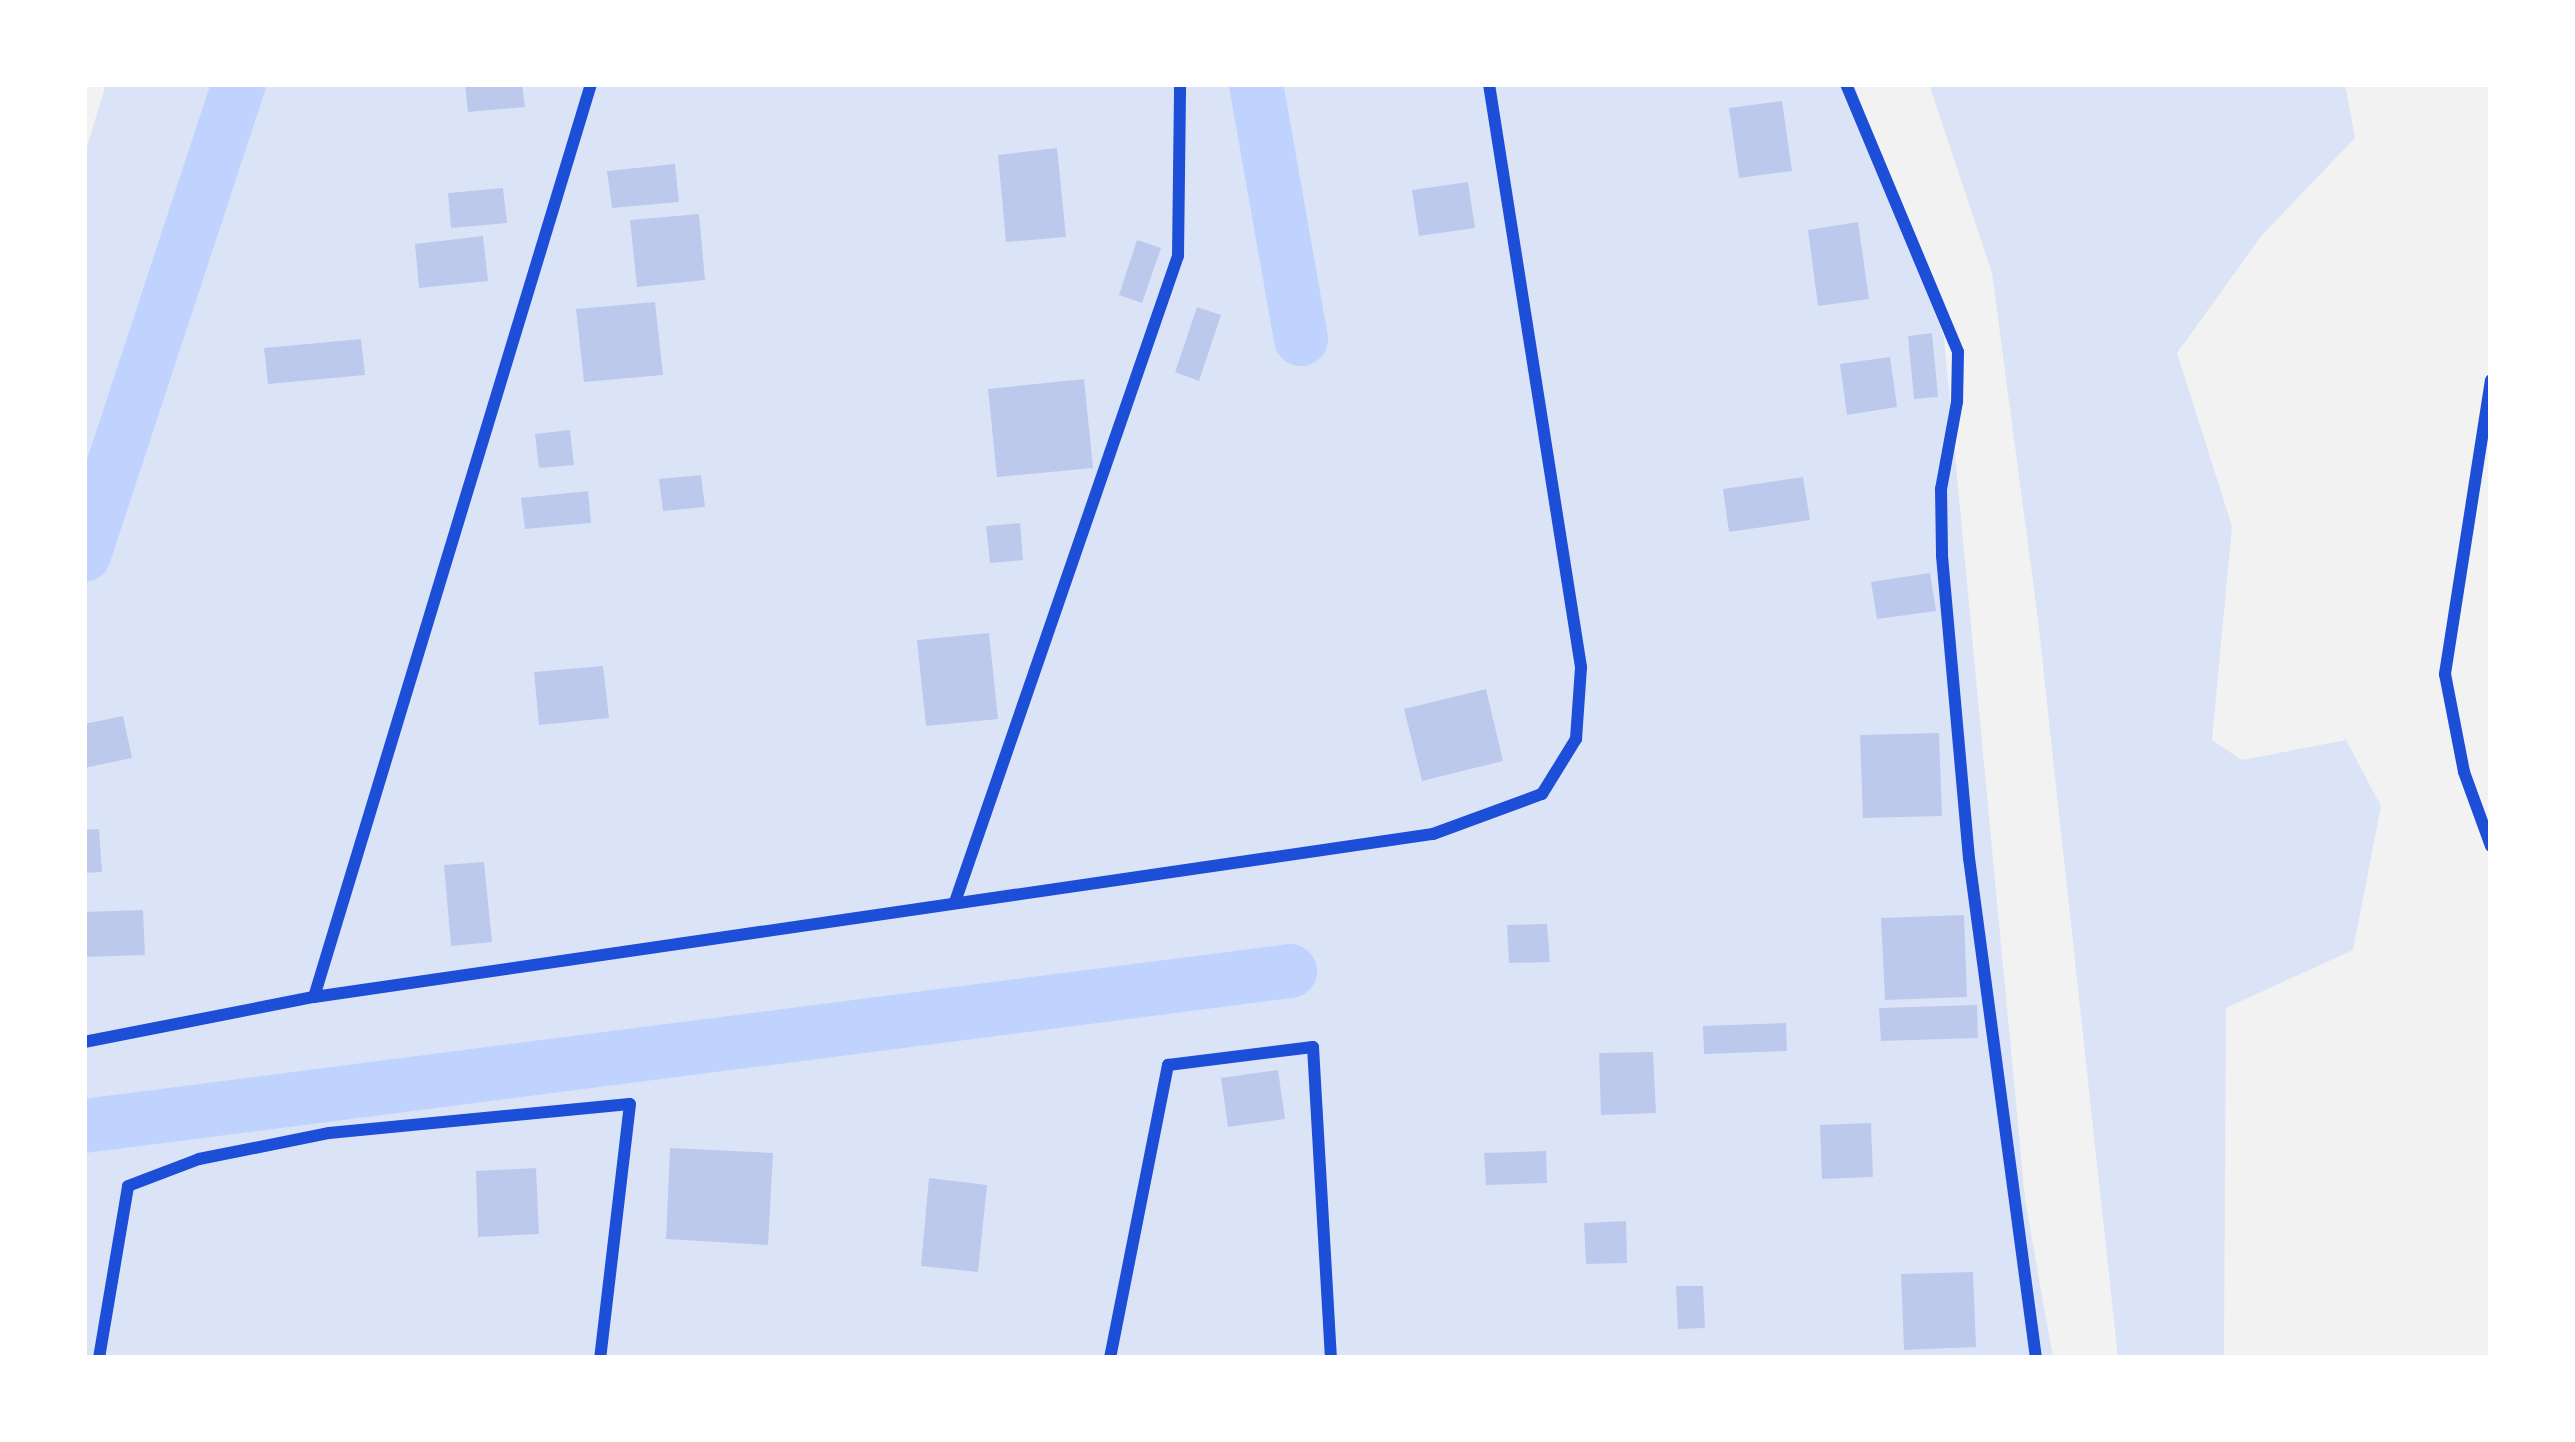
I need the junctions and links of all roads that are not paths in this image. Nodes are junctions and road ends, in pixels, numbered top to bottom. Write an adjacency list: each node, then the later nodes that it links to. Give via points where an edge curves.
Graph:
1 (591, 84): 8 (street)
2 (1180, 84): 7 (street, via 1178,256)
3 (1489, 84): 7 (street, via 1581,667 1576,739 1542,794 1432,834)
4 (1846, 84): 14 (street, via 1958,352 1958,402 1941,489 1942,556 1969,858)
5 (2491, 380): 6 (street, via 2445,674 2464,772)
6 (2491, 846)
7 (955, 902): 8 (street)
8 (314, 997): 9 (street)
9 (84, 1042)
10 (99, 1358): 11 (street, via 128,1186 199,1159 328,1133 630,1103)
11 (600, 1358)
12 (1110, 1358): 13 (street, via 1168,1064 1313,1047)
13 (1331, 1358)
14 (2036, 1358)

